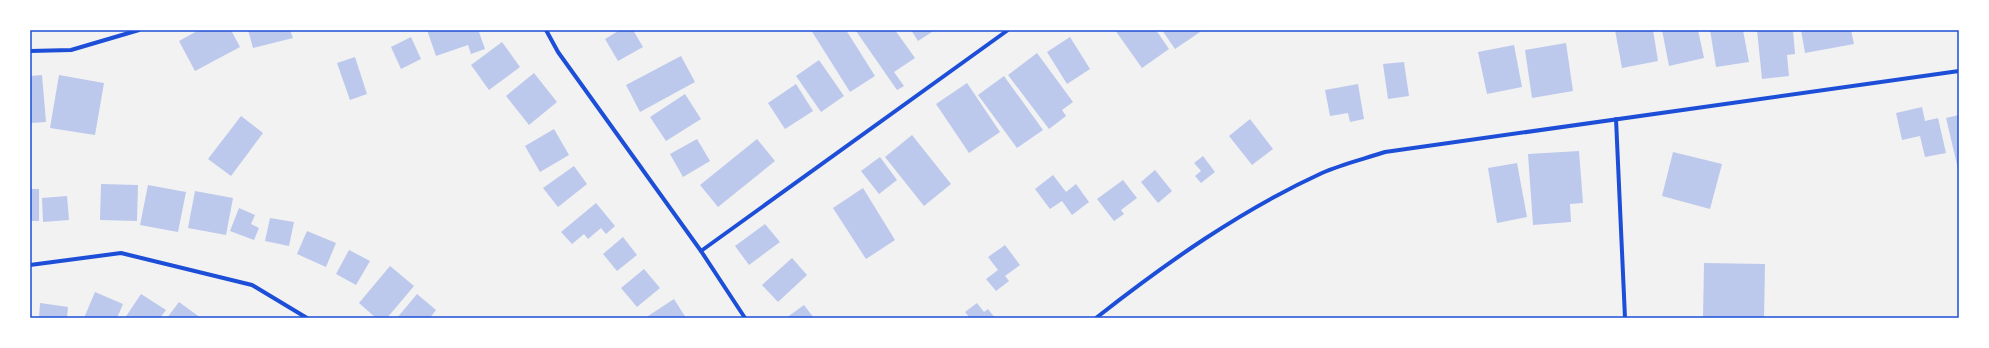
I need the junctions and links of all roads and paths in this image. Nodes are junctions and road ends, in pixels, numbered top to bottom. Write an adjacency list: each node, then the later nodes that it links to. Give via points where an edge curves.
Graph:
1 (139, 30): 4 (street, via 71,50)
2 (546, 30): 7 (street, via 558,52)
3 (1008, 30): 7 (street)
4 (30, 51)
5 (1959, 72): 6 (street)
6 (1616, 119): 11 (street, via 1385,152 1323,172 1254,208 1141,282); 12 (street)
7 (701, 252): 10 (street)
8 (30, 265): 9 (street, via 121,253 252,285)
9 (307, 318)
10 (744, 318)
11 (1096, 318)
12 (1625, 318)

